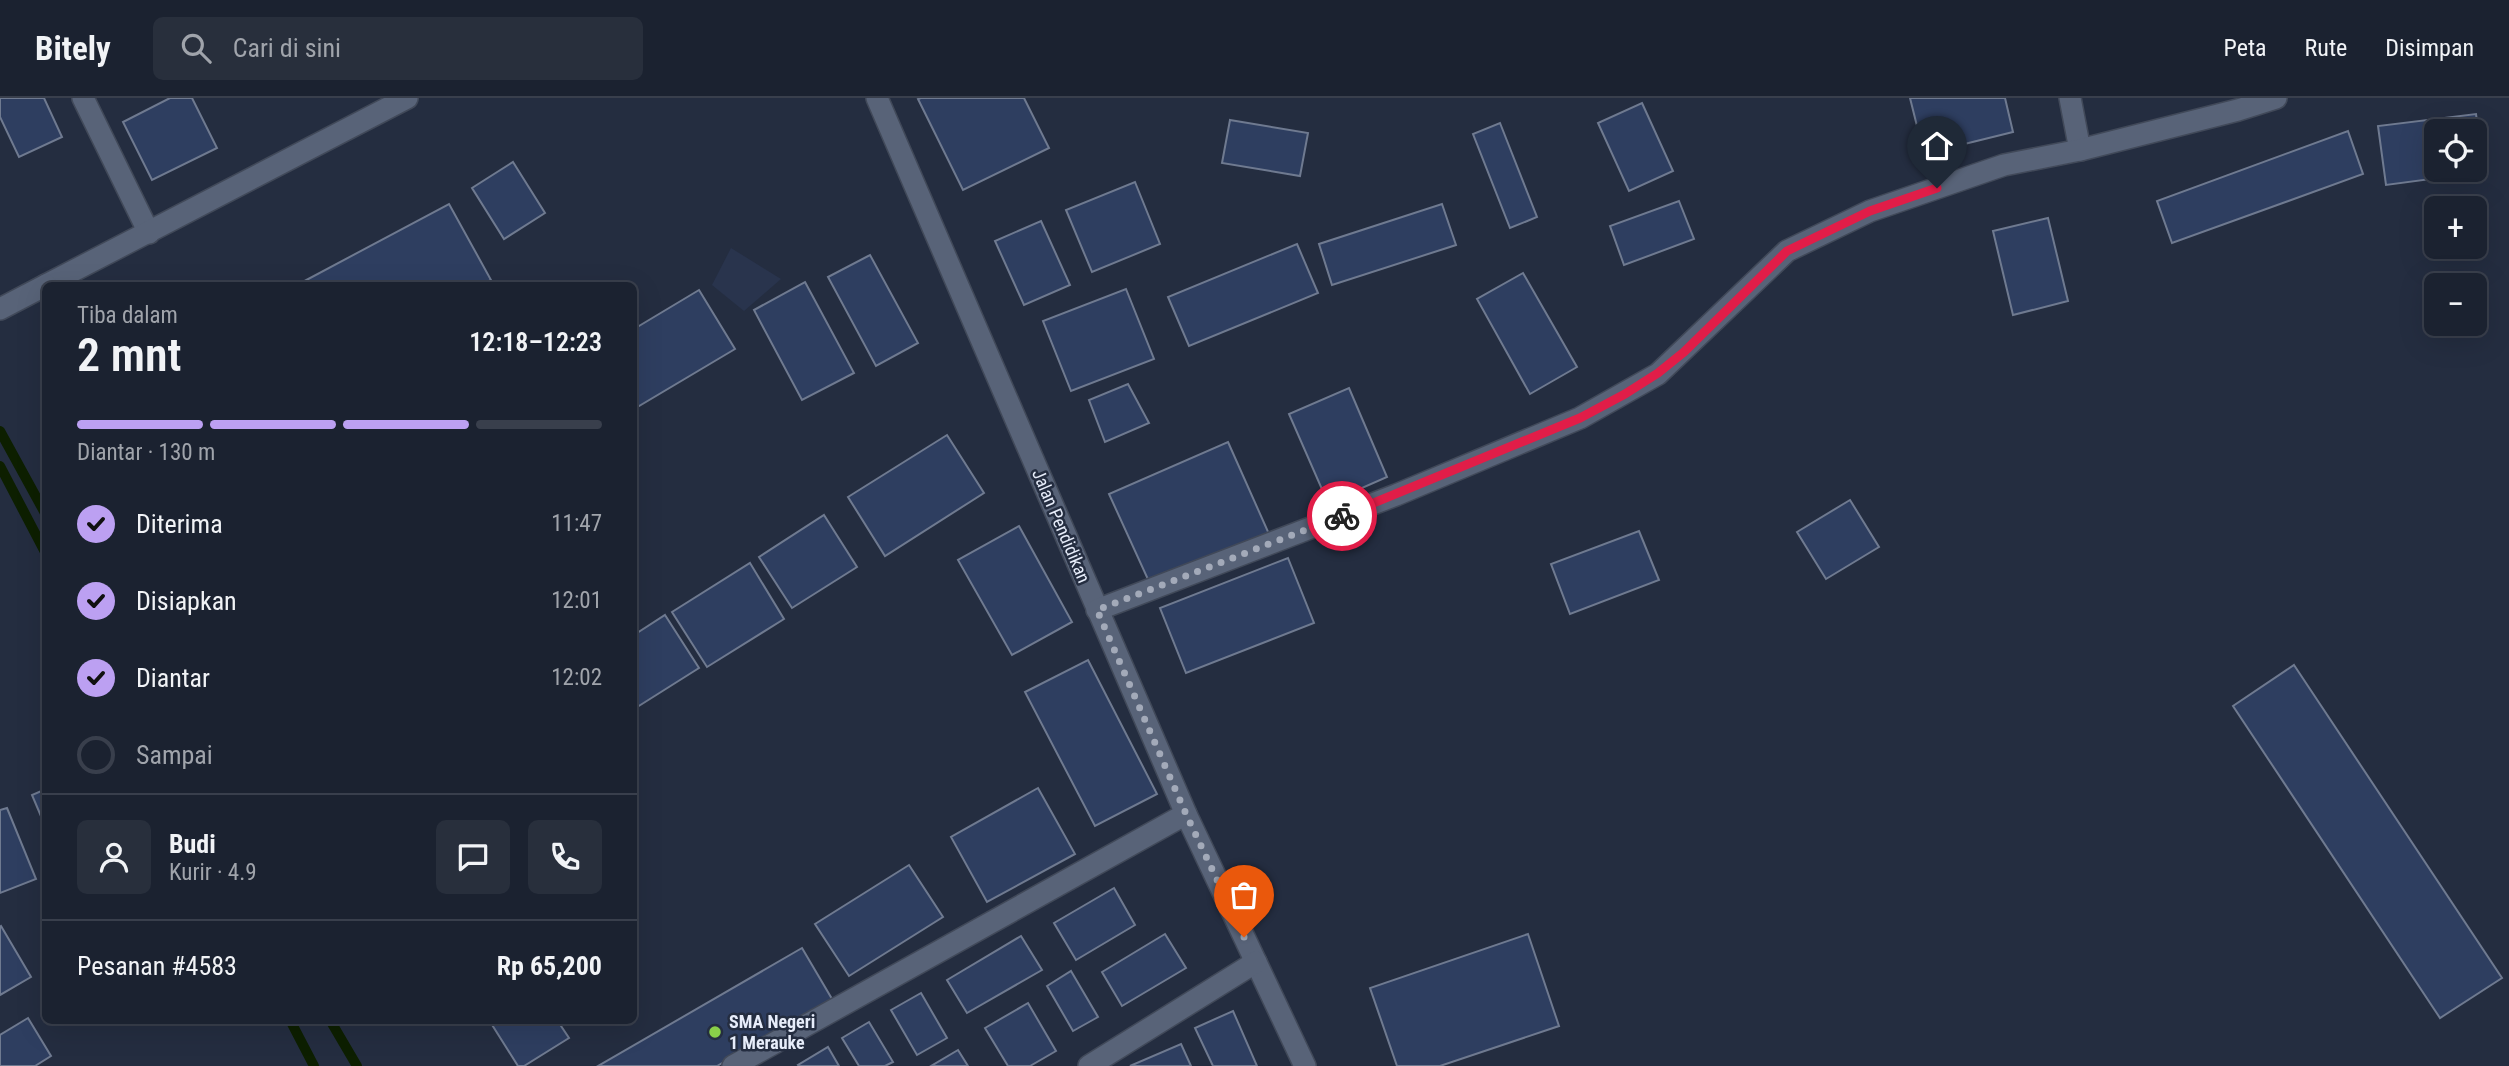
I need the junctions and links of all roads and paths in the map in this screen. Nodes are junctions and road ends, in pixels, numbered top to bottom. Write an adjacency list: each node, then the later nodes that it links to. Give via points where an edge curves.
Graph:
1 (83, 98): 7 (street)
2 (407, 98): 7 (street)
3 (877, 98): 11 (street, Jalan Pendidikan)
4 (2070, 98): 6 (street)
5 (2276, 98): 6 (street)
6 (2080, 149): 11 (street, via 2004,165 1820,233 1787,251 1658,373 1580,418 1396,495)
7 (149, 233): 8 (street)
8 (52, 282)
9 (42, 287): 10 (street)
10 (0, 309)
11 (1097, 610): 12 (street, Jalan Pendidikan)
12 (1186, 814): 13 (street, Jalan Pendidikan); 15 (street)
13 (1256, 962): 14 (street); 16 (street, Jalan Pendidikan)
14 (1095, 1065)
15 (733, 1066)
16 (1305, 1066)

